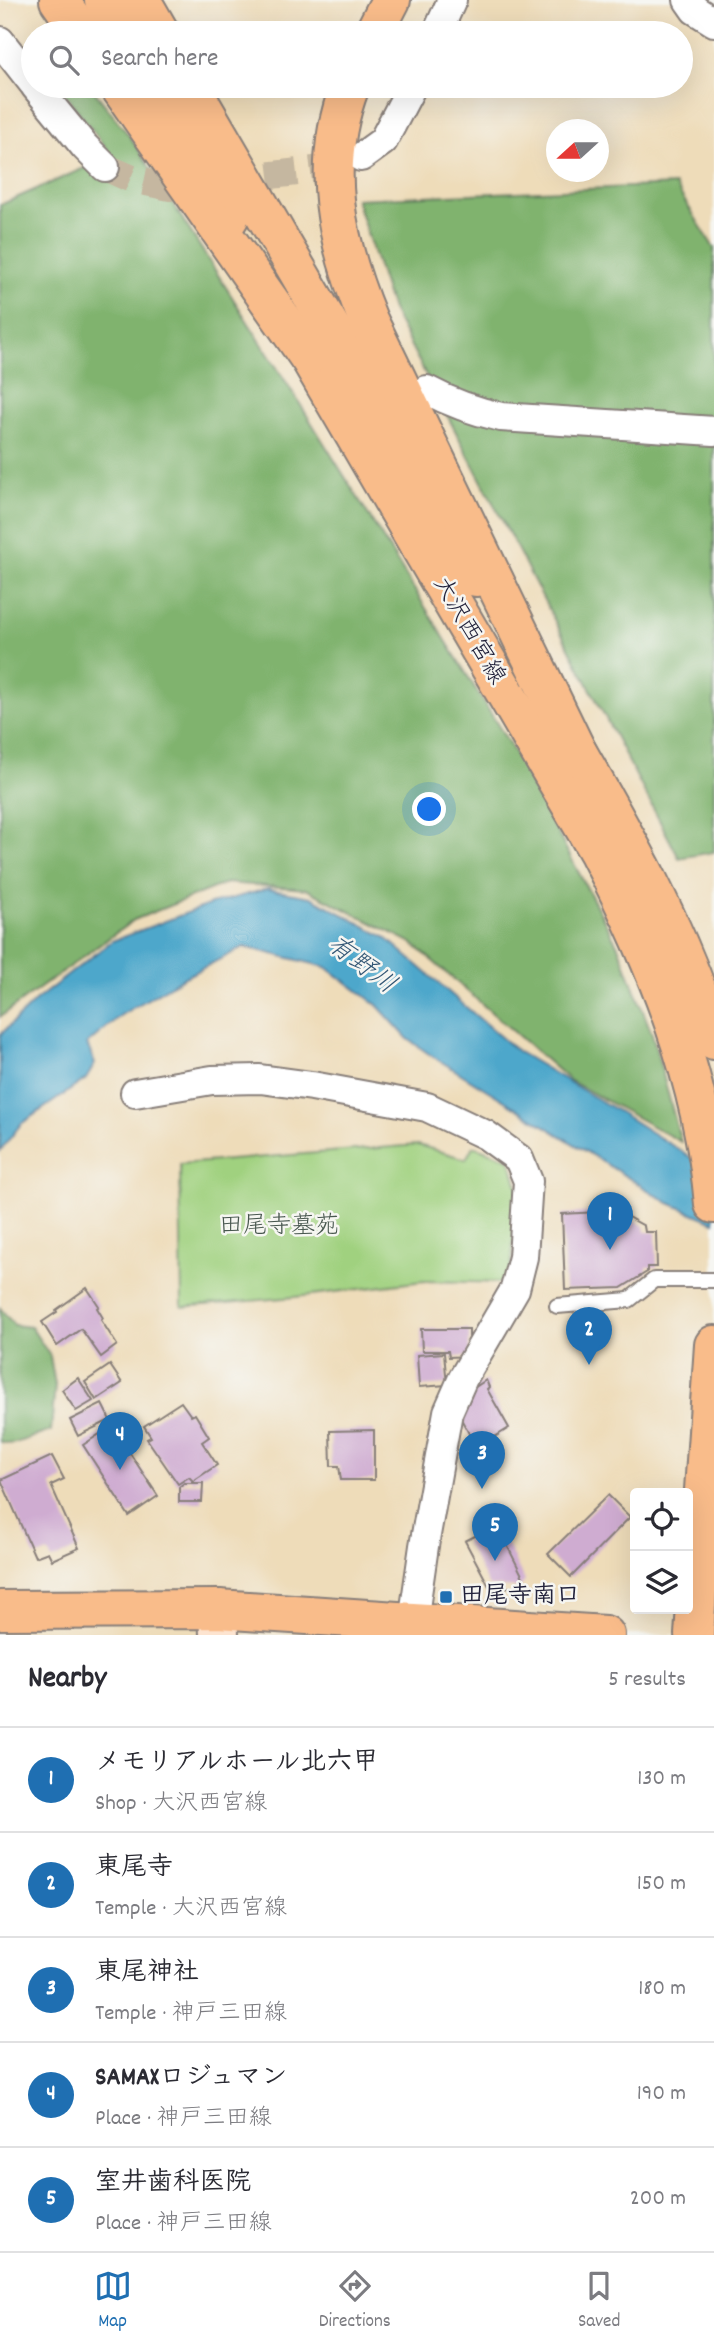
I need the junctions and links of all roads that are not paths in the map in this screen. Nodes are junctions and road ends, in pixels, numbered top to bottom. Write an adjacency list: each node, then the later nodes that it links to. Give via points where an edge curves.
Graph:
1 (59, 0): 7 (main road)
2 (104, 0): 8 (main road)
3 (141, 0): 9 (main road)
4 (391, 0): 10 (main road)
5 (452, 0): 11 (street)
6 (688, 0): 12 (street)
7 (74, 21)
8 (116, 21)
9 (153, 21)
10 (380, 21)
11 (442, 21)
12 (714, 22)
13 (0, 41): 14 (street)
14 (21, 68)
15 (45, 98): 22 (street)
16 (127, 98): 24 (main road)
17 (160, 98): 24 (main road, 大沢西宮線)
18 (197, 98): 27 (main road, 大沢西宮線)
19 (346, 98): 23 (main road, via 335,137 335,209 341,245)
20 (406, 98): 21 (street, via 383,141)
21 (361, 157)
22 (105, 167)
23 (368, 320): 25 (main road, via 399,363); 27 (main road)
24 (308, 356): 30 (main road, 大沢西宮線, via 620,892 683,1048 701,1113)
25 (427, 390): 26 (street, via 474,411 501,417)
26 (714, 431)
27 (580, 758): 28 (main road, 大沢西宮線, via 684,954)
28 (714, 1040)
29 (135, 1093): 36 (street, via 212,1080 260,1079 312,1086 427,1107 486,1135 519,1159 528,1181 523,1256 515,1289 448,1412)
30 (714, 1204)
31 (714, 1280): 32 (lane, via 654,1280 629,1300)
32 (557, 1306)
33 (714, 1345): 38 (main road)
34 (0, 1610): 35 (main road)
35 (218, 1622): 36 (main road)
36 (413, 1622): 37 (main road)
37 (605, 1635)
38 (694, 1635)

